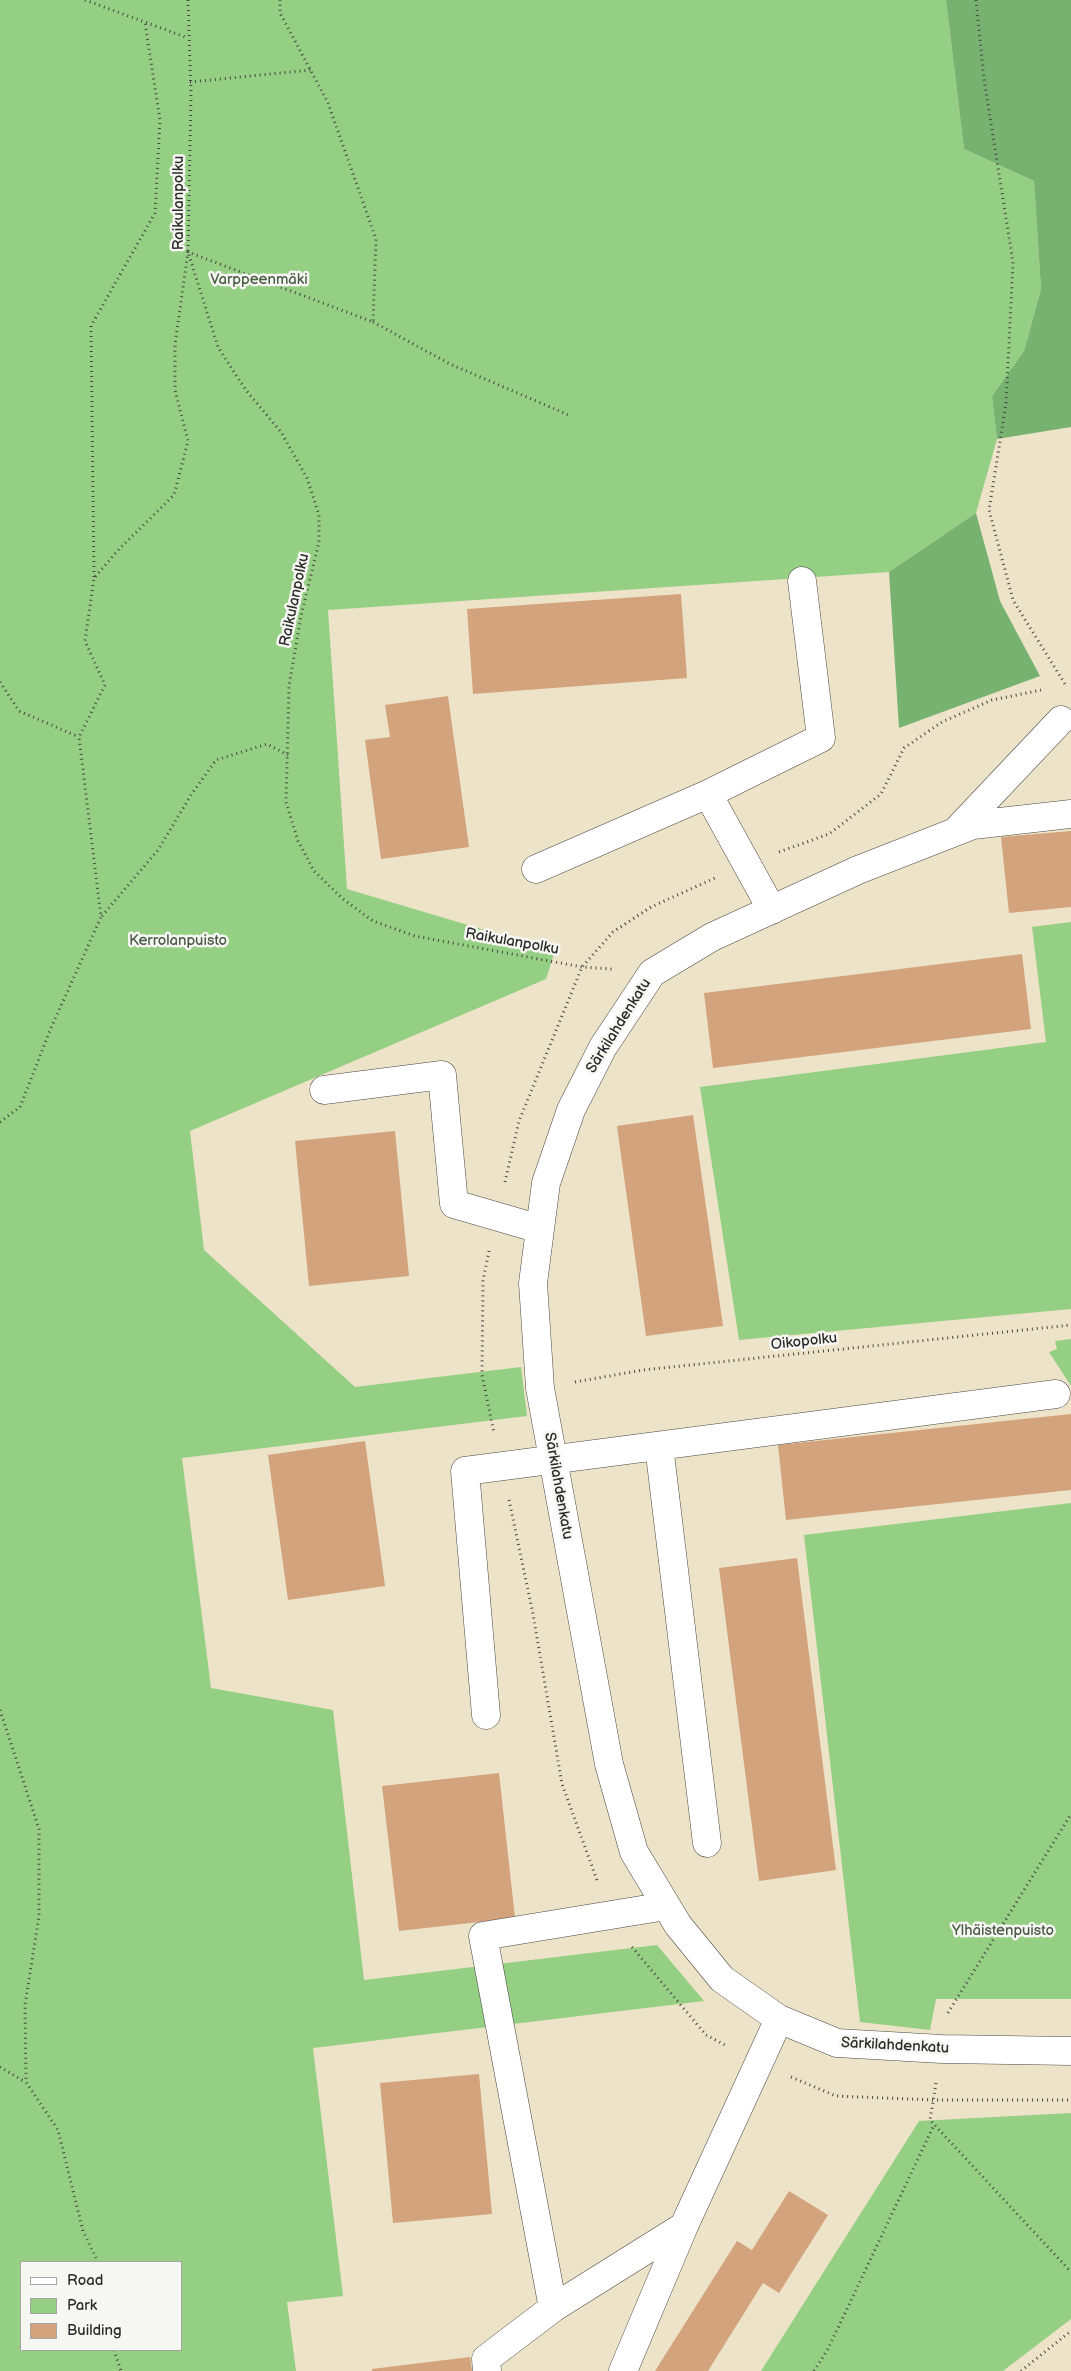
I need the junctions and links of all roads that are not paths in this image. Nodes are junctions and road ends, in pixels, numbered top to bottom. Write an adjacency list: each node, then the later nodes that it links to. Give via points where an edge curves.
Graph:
1 (802, 581): 3 (street, via 821,738)
2 (1061, 720): 5 (street)
3 (708, 794): 6 (street); 7 (street)
4 (1071, 814): 5 (street)
5 (964, 829): 7 (street, Särkilahdenkatu, via 858,870)
6 (536, 869)
7 (772, 910): 9 (street, Särkilahdenkatu, via 712,938 652,973 603,1047 571,1110 546,1183)
8 (324, 1090): 9 (street, via 442,1075 454,1204)
9 (540, 1229): 12 (street, Särkilahdenkatu, via 533,1283 540,1388)
10 (1056, 1394): 11 (street)
11 (659, 1446): 12 (street); 14 (street)
12 (554, 1461): 13 (street, via 465,1471); 15 (street, Särkilahdenkatu, via 609,1764 634,1852)
13 (486, 1715)
14 (708, 1843)
15 (666, 1906): 16 (street, Särkilahdenkatu, via 722,1979); 19 (street, via 483,1936)
16 (779, 2019): 17 (street, Särkilahdenkatu, via 837,2043); 18 (street)
17 (1071, 2051)
18 (684, 2226): 19 (street); 21 (street)
19 (553, 2308): 20 (street, via 486,2359)
20 (487, 2371)
21 (624, 2371)

